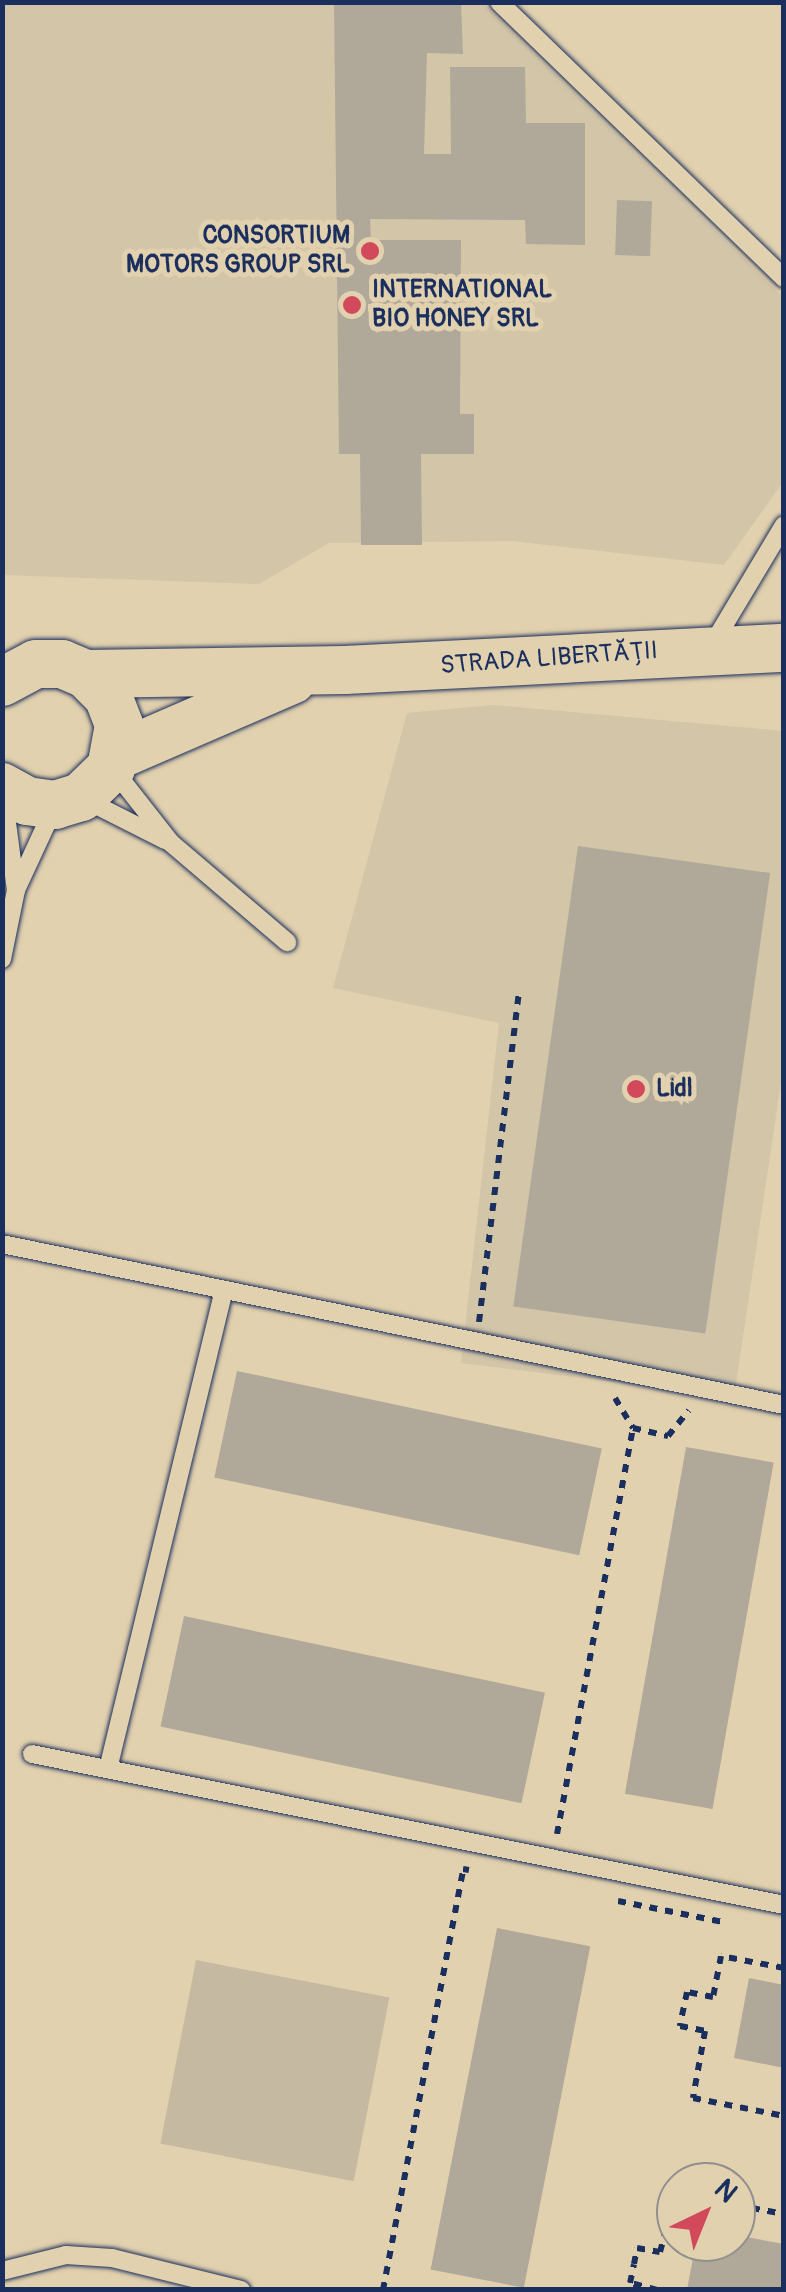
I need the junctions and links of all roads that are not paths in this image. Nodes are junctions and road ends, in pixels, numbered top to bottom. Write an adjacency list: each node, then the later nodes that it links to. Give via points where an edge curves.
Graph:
1 (499, 2): 2 (lane)
2 (784, 278)
3 (784, 525): 4 (lane)
4 (711, 648): 5 (main road, STRADA LIBERTĂȚII); 6 (main road, STRADA LIBERTĂȚII)
5 (784, 648)
6 (314, 671): 7 (main road, STRADA LIBERTĂȚII); 9 (main road, STRADA LIBERTĂȚII)
7 (86, 674): 8 (main road, STRADA LIBERTĂȚII, via 62,664); 9 (main road, via 108,696 119,725)
8 (6, 675)
9 (91, 781): 10 (main road, via 27,801); 11 (lane); 11 (lane); 12 (lane)
10 (2, 790): 12 (lane)
11 (171, 843): 13 (lane)
12 (16, 890): 14 (lane)
13 (287, 942)
14 (2, 959)
15 (2, 1244): 16 (lane)
16 (224, 1290): 17 (lane); 19 (lane)
17 (784, 1406)
18 (32, 1754): 19 (lane)
19 (108, 1768): 20 (lane)
20 (784, 1904)
21 (2, 2271): 22 (lane, via 66,2255 112,2258)
22 (241, 2290)

